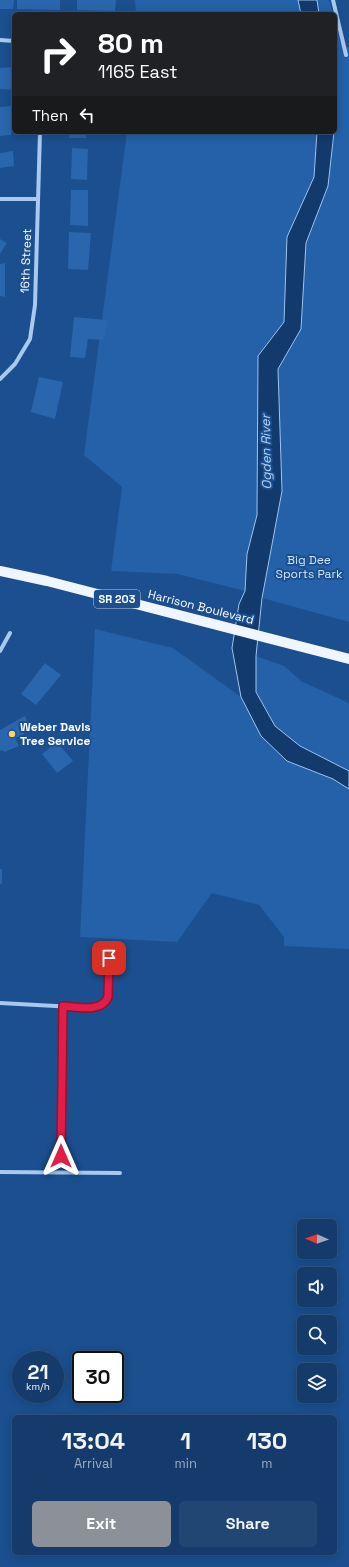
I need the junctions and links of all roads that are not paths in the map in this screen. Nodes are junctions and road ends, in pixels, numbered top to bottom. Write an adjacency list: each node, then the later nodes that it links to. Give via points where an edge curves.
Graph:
1 (333, 0): 2 (street)
2 (336, 12)
3 (337, 17): 6 (street)
4 (0, 40): 5 (street)
5 (12, 41)
6 (346, 55)
7 (40, 134): 9 (street, 16th Street)
8 (0, 199): 9 (street)
9 (38, 200): 10 (street, 16th Street, via 35,305 30,339 15,364)
10 (0, 379)
11 (0, 571): 14 (main road, Harrison Boulevard / SR 203)
12 (10, 633): 13 (street)
13 (0, 651)
14 (349, 659)
15 (109, 958): 17 (street, via 106,1002 102,1006 92,1008)
16 (0, 1003): 17 (street)
17 (63, 1006): 18 (street)
18 (61, 1156)
19 (0, 1172): 20 (street)
20 (120, 1173)

